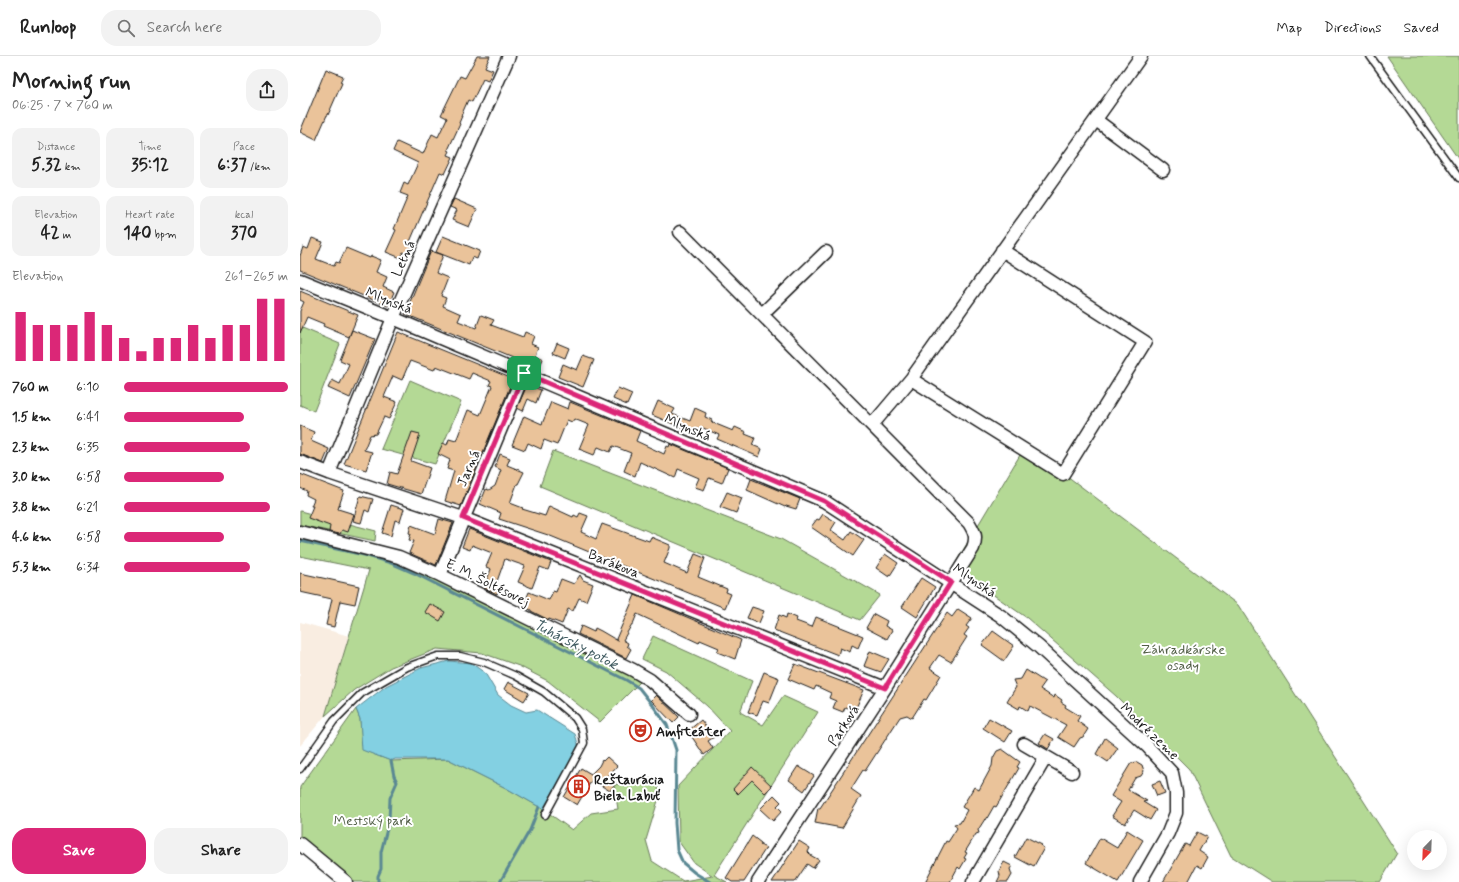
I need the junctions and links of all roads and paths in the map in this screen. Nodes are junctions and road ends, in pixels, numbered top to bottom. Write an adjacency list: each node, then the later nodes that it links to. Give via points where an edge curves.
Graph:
1 (508, 56): 12 (street, Letná)
2 (1141, 56): 4 (street)
3 (1370, 56): 6 (lane)
4 (1096, 120): 5 (street); 8 (street)
5 (1163, 170)
6 (1459, 178)
7 (680, 232): 11 (street)
8 (1002, 250): 14 (street); 14 (street, via 1145,342 1063,474)
9 (826, 252): 11 (street)
10 (300, 280): 12 (street, Mlynská)
11 (762, 314): 15 (street)
12 (393, 318): 13 (street, Mlynská); 17 (street, Letná)
13 (524, 373): 18 (street, Jarná); 21 (street, Mlynská, via 824,501)
14 (911, 379): 15 (street)
15 (872, 425): 21 (street, Parková, via 975,533 973,548)
16 (300, 462): 17 (street, Barákova)
17 (329, 473): 18 (street, Barákova)
18 (463, 518): 20 (street, Jarná); 23 (street, Barákova)
19 (300, 532): 20 (street, E. M. Šoltésovej, via 399,557)
20 (440, 575): 24 (street, E. M. Šoltésovej, via 633,670 650,680)
21 (951, 582): 22 (street, Mlynská, via 1001,616); 23 (street, Parková)
22 (1039, 647): 34 (street, Modré zeme, via 1147,746 1172,773 1176,813 1168,834)
23 (885, 688): 32 (street, Parková)
24 (689, 714)
25 (1024, 744): 26 (street)
26 (1046, 757): 28 (street); 33 (street)
27 (300, 769): 29 (lane, via 334,721 362,693 407,666 438,656 460,656 484,662 544,692 575,718 582,729 584,743)
28 (1072, 772)
29 (544, 815)
30 (300, 844): 31 (street)
31 (346, 882)
32 (758, 882)
33 (973, 882)
34 (1140, 882)

